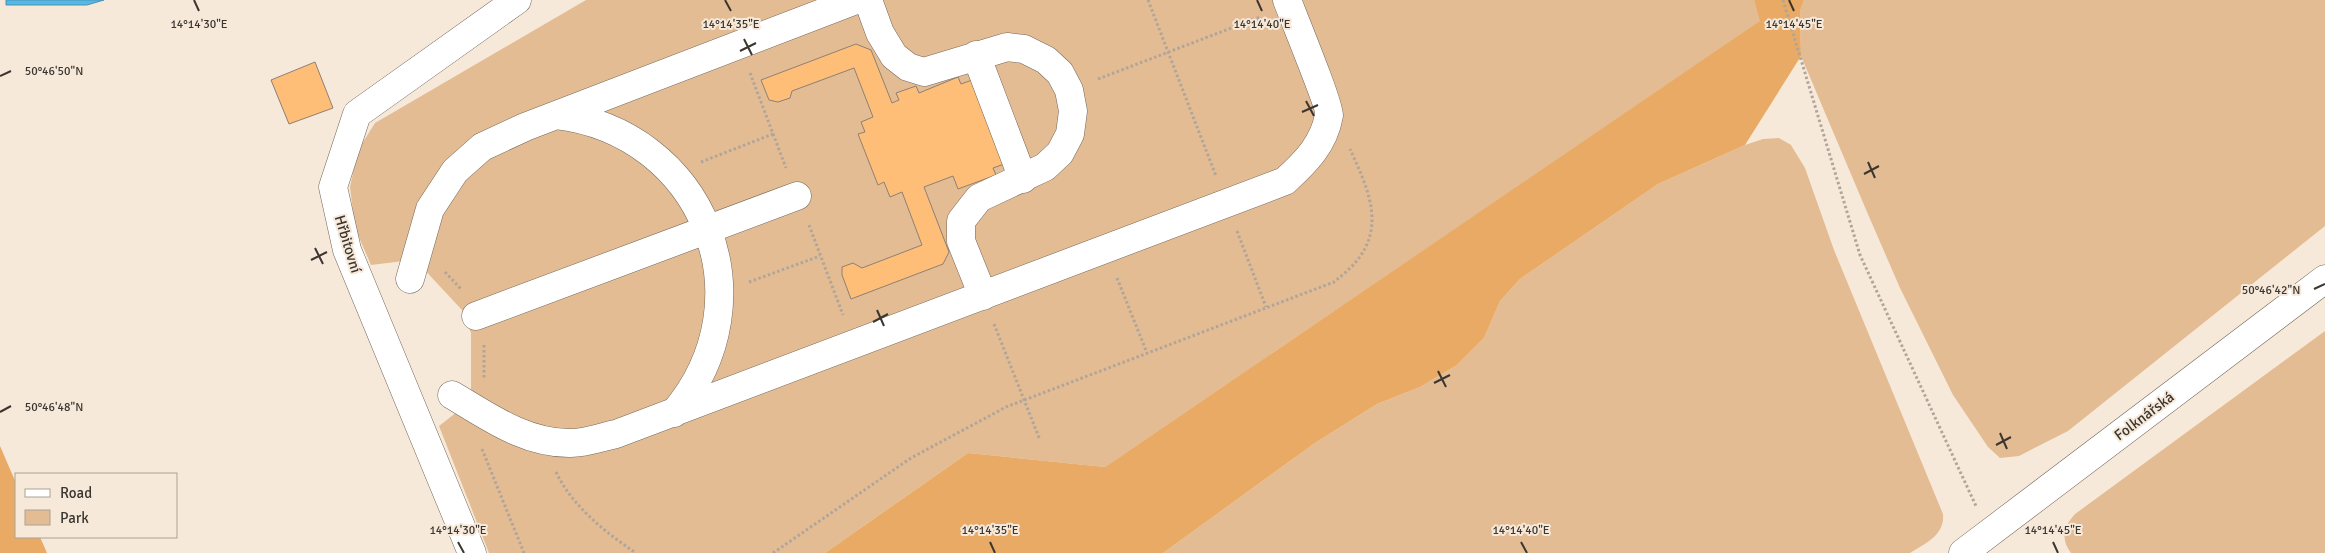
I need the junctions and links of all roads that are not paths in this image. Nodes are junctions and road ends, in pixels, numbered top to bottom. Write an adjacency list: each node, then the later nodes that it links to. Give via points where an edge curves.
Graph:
1 (517, 0): 16 (street, Hřbitovní, via 357,114 333,187 347,250)
2 (856, 0): 6 (street)
3 (868, 0): 5 (street, via 880,33 894,56 908,67 924,72)
4 (1288, 3): 12 (street, via 1329,113 1322,140 1306,162 1285,181)
5 (976, 55): 7 (street); 7 (street, via 1006,47 1024,49 1046,60 1060,73 1069,90 1073,111 1070,134 1060,153 1045,167)
6 (556, 115): 9 (street, via 589,121 620,133 648,150 673,172 693,199); 10 (street, via 482,147 454,171 430,208)
7 (1023, 179): 12 (street, via 979,198 961,221 962,241)
8 (797, 196): 9 (street)
9 (708, 228): 13 (street); 15 (street, via 717,260 720,293 715,336 694,387)
10 (410, 279)
11 (2325, 279): 17 (street, Folknářská)
12 (983, 296): 15 (street)
13 (476, 316)
14 (452, 395): 15 (street, via 509,429 541,440 572,443 616,434)
15 (674, 413)
16 (472, 553)
17 (1963, 553)

